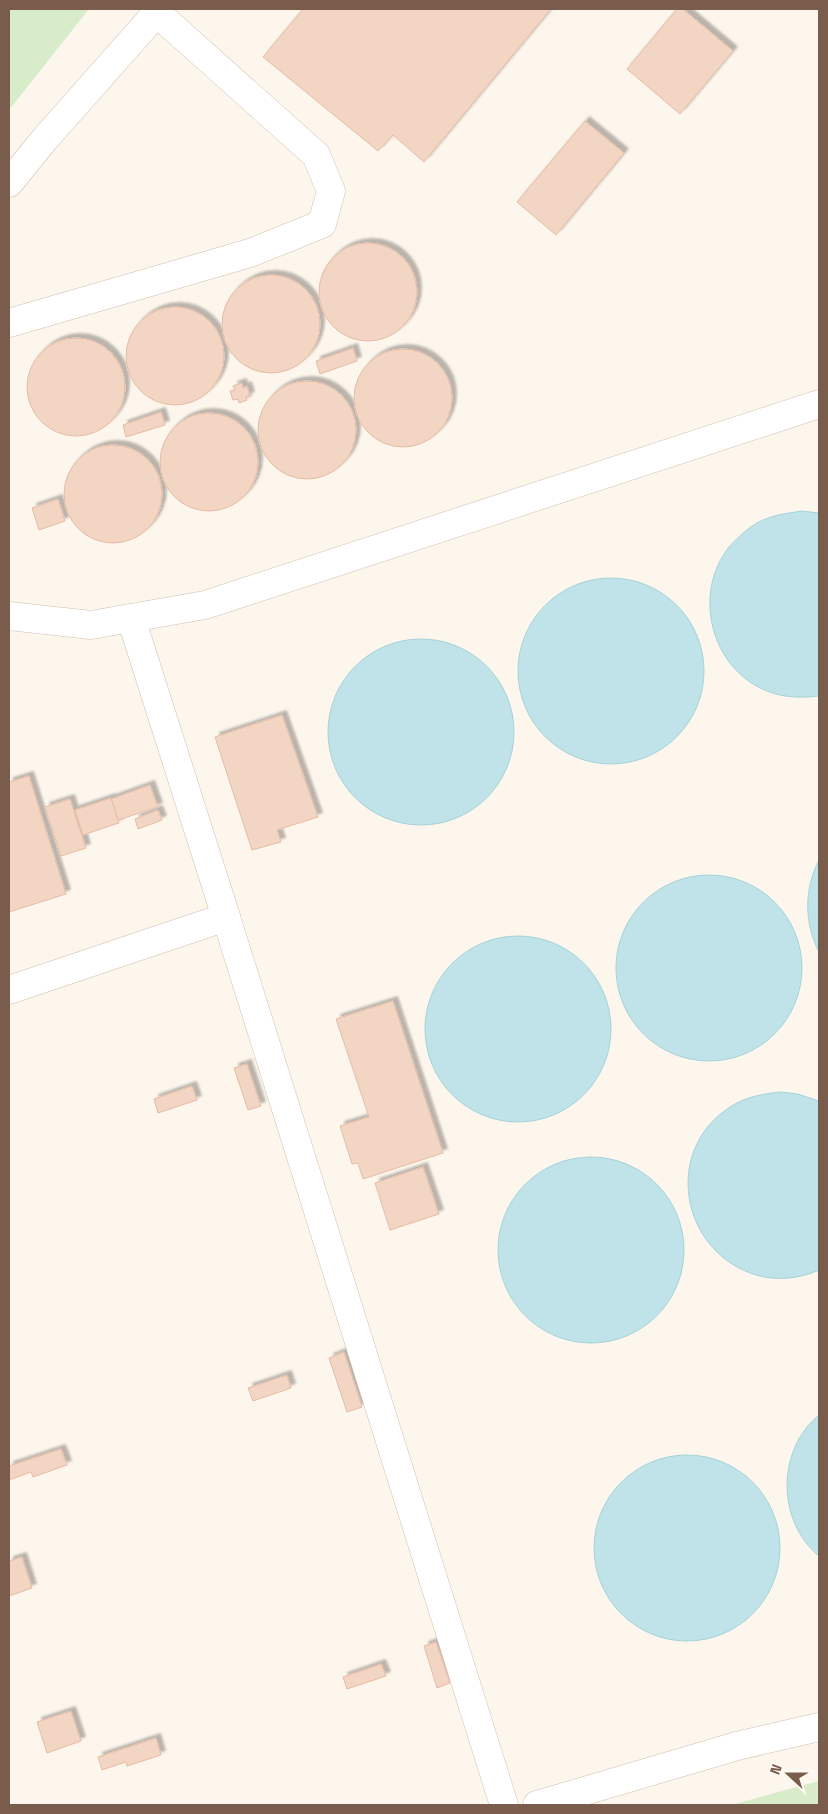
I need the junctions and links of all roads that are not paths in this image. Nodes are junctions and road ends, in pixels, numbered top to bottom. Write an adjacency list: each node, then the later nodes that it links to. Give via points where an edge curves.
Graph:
1 (158, 11): 2 (lane); 3 (lane, via 316,155 331,191 322,224 250,253)
2 (9, 183)
3 (9, 323)
4 (819, 404): 6 (lane, via 205,605)
5 (9, 616): 6 (lane, via 91,624)
6 (131, 618): 7 (lane)
7 (226, 917): 8 (lane); 10 (lane)
8 (9, 990)
9 (819, 1726): 11 (lane, via 737,1746)
10 (504, 1805)
11 (537, 1805)

